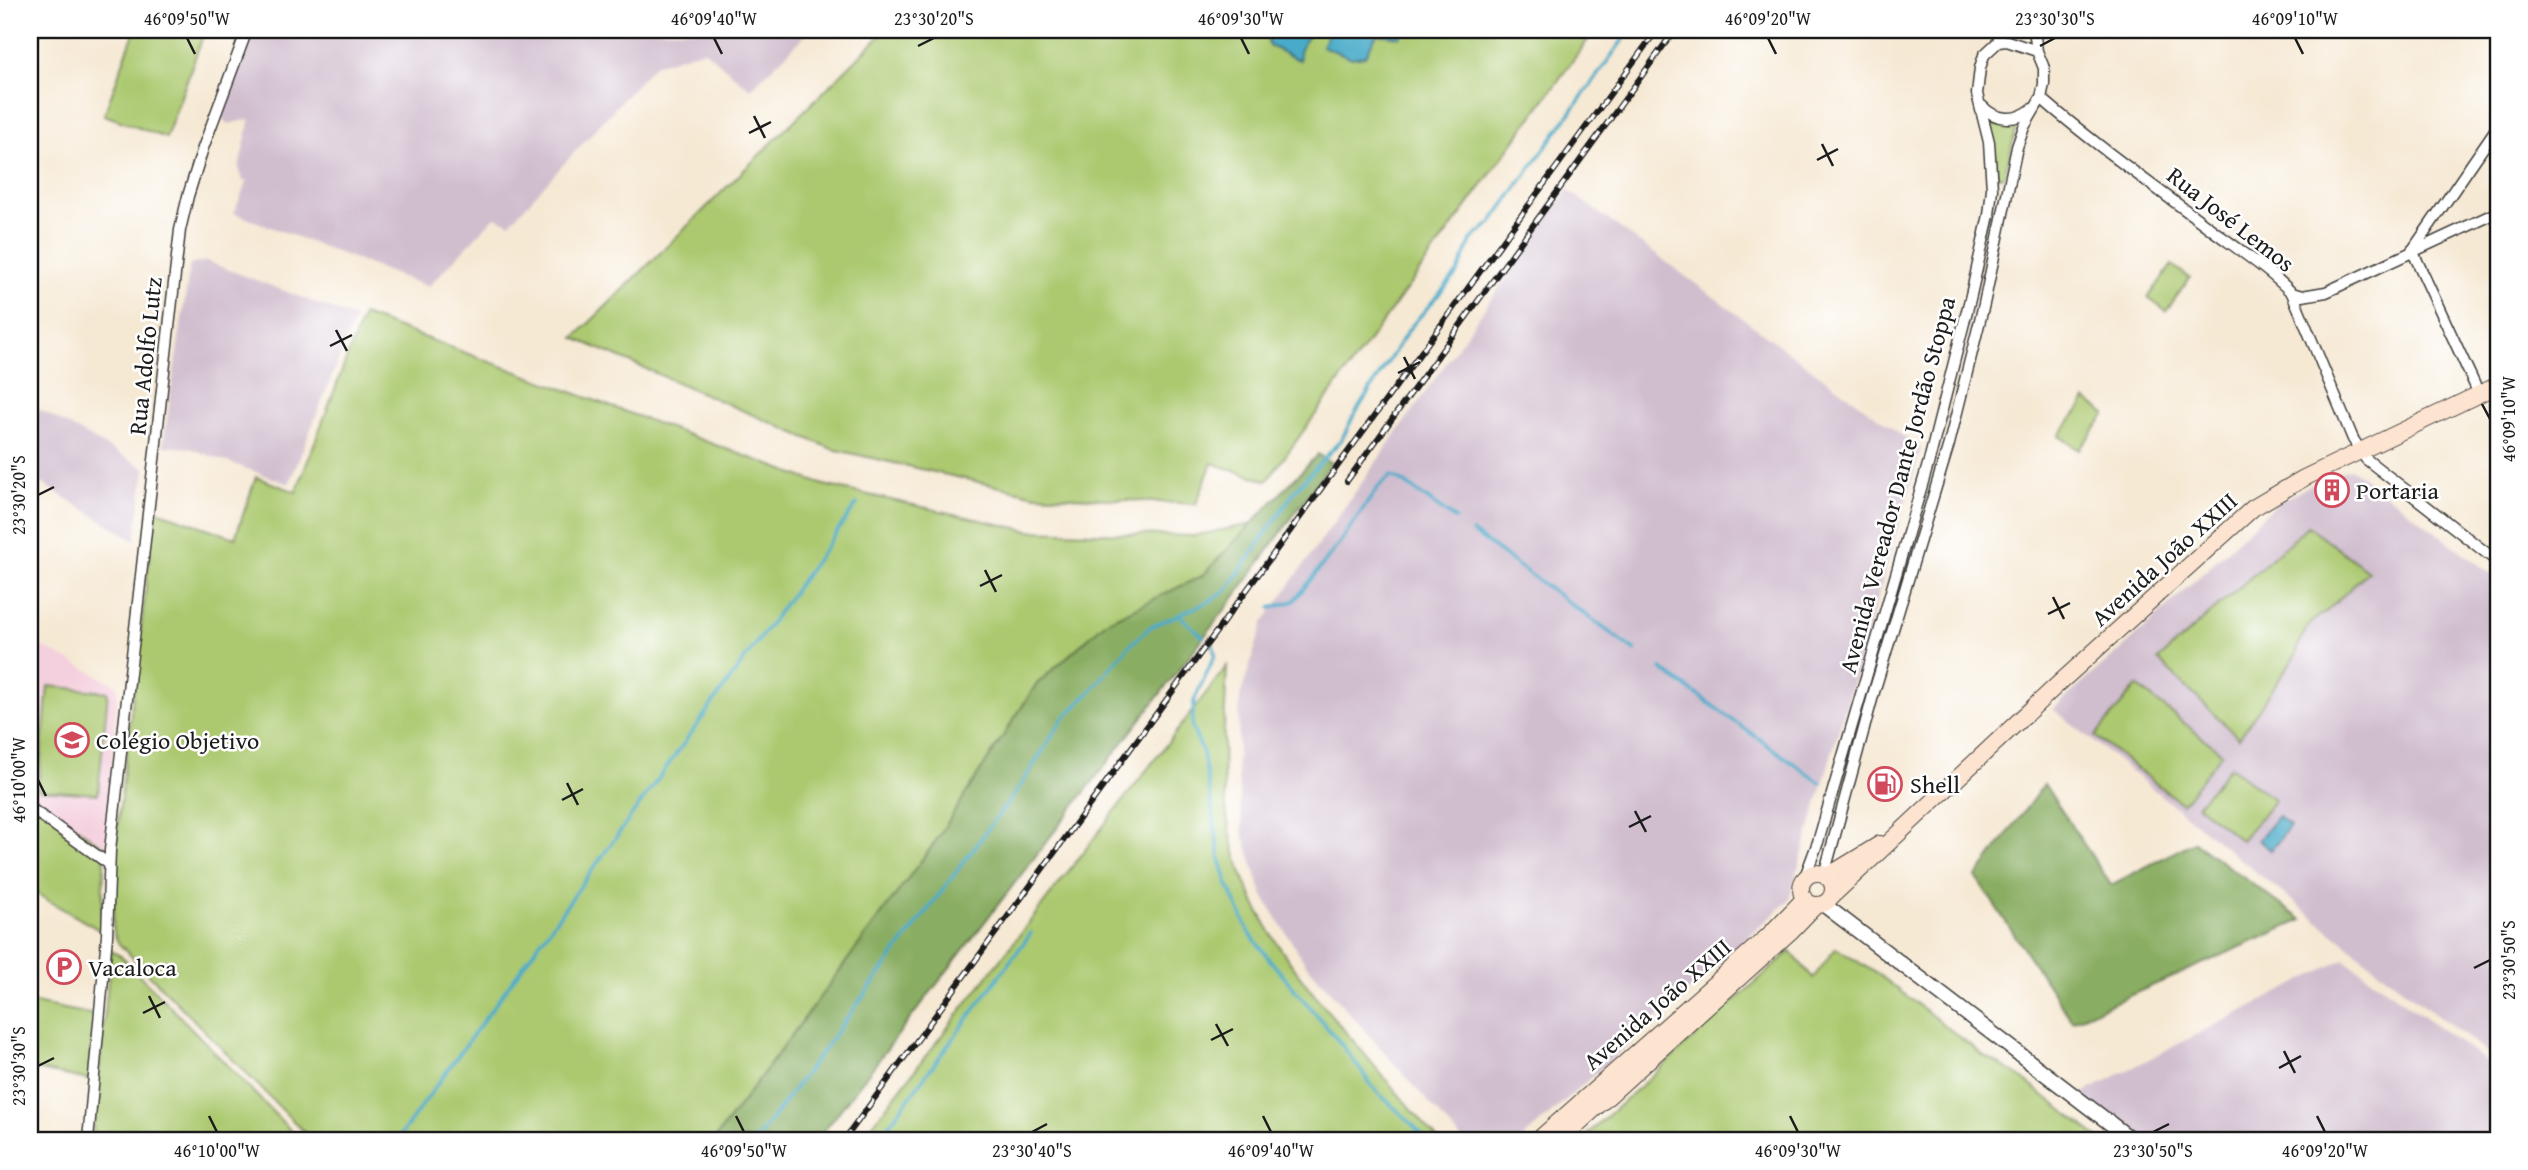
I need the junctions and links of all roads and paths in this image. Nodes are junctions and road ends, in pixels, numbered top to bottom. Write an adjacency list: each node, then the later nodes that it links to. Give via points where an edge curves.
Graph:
1 (247, 30): 18 (street, Rua Adolfo Lutz, via 182,219)
2 (2001, 30): 4 (street, Avenida Vereador Dante Jordão Stoppa)
3 (2034, 30): 5 (street, Avenida Vereador Dante Jordão Stoppa)
4 (1998, 42): 5 (street, via 2019,43); 6 (street, Avenida Vereador Dante Jordão Stoppa, via 1984,55)
5 (2037, 51): 7 (street, Avenida Vereador Dante Jordão Stoppa, via 2045,68)
6 (1977, 94): 7 (street, via 1991,115 2002,118 2025,115); 20 (street, Avenida Vereador Dante Jordão Stoppa, via 1989,142 1989,215 1929,461 1822,830)
7 (2038, 103): 11 (street, Rua José Lemos, via 2250,256); 19 (street, Avenida Vereador Dante Jordão Stoppa, via 2017,147 1950,444 1874,692)
8 (2498, 126): 10 (street)
9 (2498, 212): 10 (street)
10 (2413, 250): 11 (street, via 2326,292); 13 (street)
11 (2292, 293): 14 (street, Rua José Lemos)
12 (2498, 385): 13 (main road, Avenida João XXIII)
13 (2479, 394): 14 (main road, Avenida João XXIII)
14 (2360, 451): 15 (street); 17 (main road, Avenida João XXIII, via 2253,509)
15 (2498, 562)
16 (30, 808): 18 (street)
17 (1903, 830): 19 (main road, Avenida João XXIII); 20 (main road, Avenida João XXIII)
18 (109, 864): 21 (street, Rua Adolfo Lutz)
19 (1825, 876): 20 (main road, via 1833,887); 20 (main road, Avenida João XXIII, via 1812,874)
20 (1816, 897): 22 (main road, Avenida João XXIII); 23 (main road, Avenida João XXIII, via 1782,939); 24 (street)
21 (88, 1140)
22 (1538, 1140)
23 (1560, 1140)
24 (2132, 1140)

